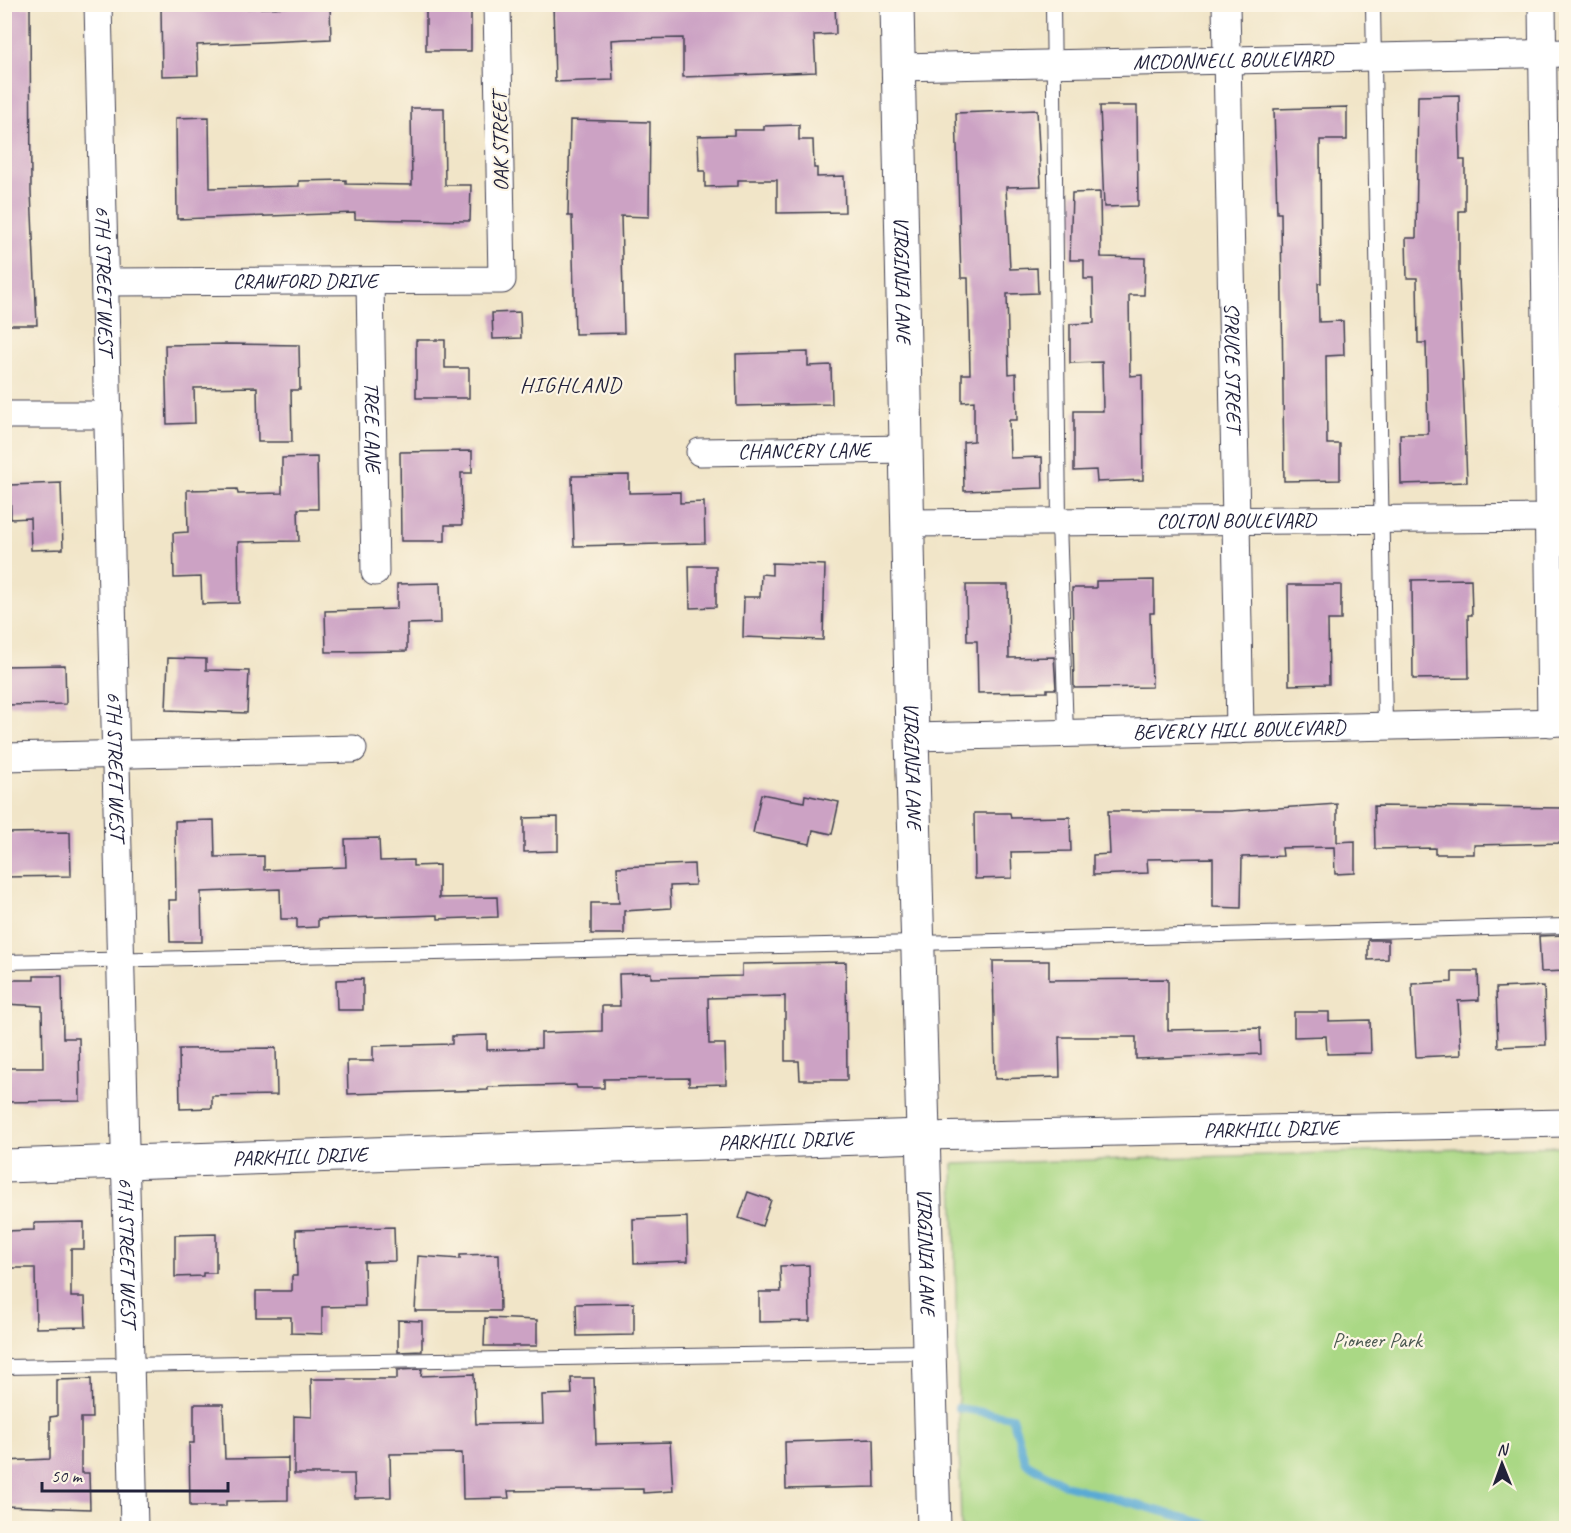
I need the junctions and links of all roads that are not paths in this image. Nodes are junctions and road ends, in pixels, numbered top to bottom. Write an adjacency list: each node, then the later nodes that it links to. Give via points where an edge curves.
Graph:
1 (98, 4): 14 (street, 6TH STREET WEST)
2 (498, 4): 13 (street, OAK STREET)
3 (897, 4): 12 (street, VIRGINIA LANE)
4 (1053, 4): 11 (lane)
5 (1226, 4): 10 (street, SPRUCE STREET)
6 (1372, 4): 9 (lane)
7 (1542, 4): 8 (street)
8 (1555, 54): 9 (street, MCDONNELL BOULEVARD); 20 (street)
9 (1374, 57): 10 (street, MCDONNELL BOULEVARD); 21 (lane)
10 (1228, 60): 11 (street, MCDONNELL BOULEVARD); 22 (street, SPRUCE STREET)
11 (1055, 64): 12 (street, MCDONNELL BOULEVARD); 23 (lane)
12 (899, 67): 18 (street, VIRGINIA LANE)
13 (502, 280): 15 (street, CRAWFORD DRIVE)
14 (105, 282): 15 (street, CRAWFORD DRIVE); 17 (street, 6TH STREET WEST)
15 (370, 283): 25 (street, TREE LANE)
16 (4, 415): 17 (street)
17 (108, 415): 32 (street, 6TH STREET WEST)
18 (908, 449): 19 (street, CHANCERY LANE); 24 (street, VIRGINIA LANE)
19 (700, 452)
20 (1558, 518): 21 (street, COLTON BOULEVARD); 26 (street)
21 (1382, 519): 22 (street, COLTON BOULEVARD); 27 (lane)
22 (1236, 520): 23 (street, COLTON BOULEVARD); 28 (street, SPRUCE STREET)
23 (1059, 521): 24 (street, COLTON BOULEVARD); 29 (lane)
24 (908, 523): 30 (street, VIRGINIA LANE)
25 (375, 572)
26 (1559, 722): 27 (street, BEVERLY HILL BOULEVARD)
27 (1385, 726): 28 (street, BEVERLY HILL BOULEVARD)
28 (1240, 730): 29 (street, BEVERLY HILL BOULEVARD)
29 (1066, 734): 30 (street, BEVERLY HILL BOULEVARD)
30 (912, 737): 35 (street, VIRGINIA LANE)
31 (353, 748): 32 (street)
32 (116, 753): 33 (street); 36 (street, 6TH STREET WEST)
33 (4, 757)
34 (1566, 926): 35 (lane)
35 (918, 943): 36 (lane); 39 (street, VIRGINIA LANE)
36 (119, 958): 37 (lane); 40 (street, 6TH STREET WEST)
37 (4, 962)
38 (1566, 1123): 39 (street, PARKHILL DRIVE)
39 (923, 1136): 40 (street, PARKHILL DRIVE); 42 (street, VIRGINIA LANE)
40 (126, 1163): 41 (street, PARKHILL DRIVE); 43 (street, 6TH STREET WEST)
41 (4, 1166)
42 (929, 1352): 43 (lane); 46 (street, VIRGINIA LANE)
43 (131, 1364): 44 (lane); 45 (street, 6TH STREET WEST)
44 (4, 1367)
45 (134, 1528)
46 (934, 1528)

